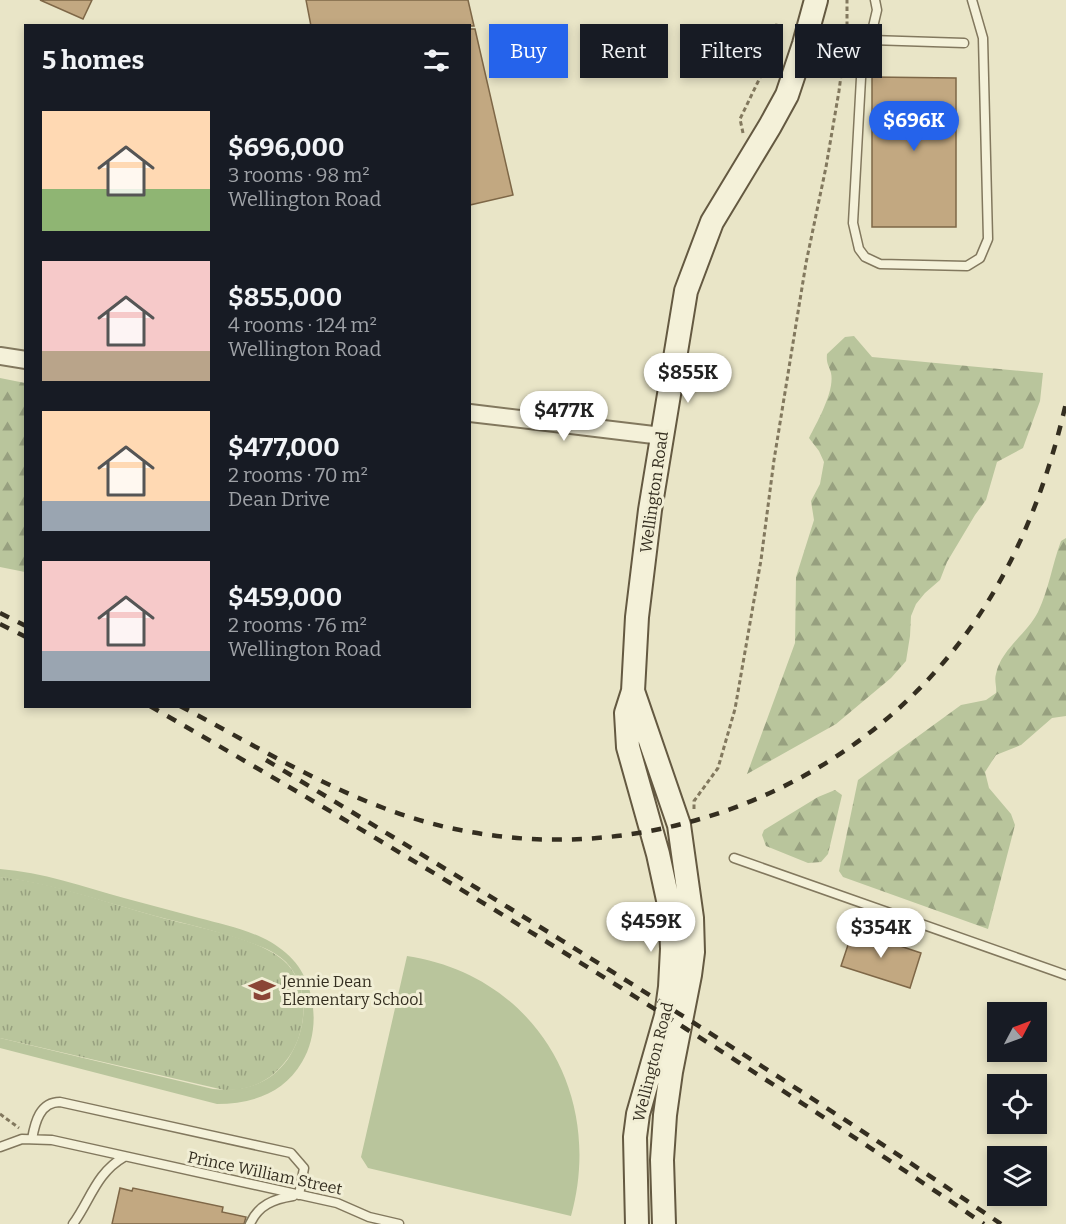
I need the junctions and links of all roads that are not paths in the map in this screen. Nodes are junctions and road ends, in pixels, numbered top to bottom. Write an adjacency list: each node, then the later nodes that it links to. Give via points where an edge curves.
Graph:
1 (816, 0): 11 (main road, Wellington Road, via 787,94 712,222 686,291)
2 (875, 0): 4 (lane)
3 (972, 0): 7 (lane, via 983,38 988,239 980,258 967,266 880,264 865,257 859,249 853,223)
4 (874, 24)
5 (882, 40): 6 (lane)
6 (964, 44)
7 (861, 78)
8 (0, 356): 9 (street)
9 (24, 360)
10 (471, 413): 11 (street)
11 (662, 436): 12 (main road, Wellington Road, via 639,605)
12 (633, 691): 22 (main road, Wellington Road, via 626,713 627,747 658,854 672,941 666,1016 635,1137); 23 (main road, Wellington Road, via 679,825 692,918 690,975 665,1115)
13 (734, 858): 14 (lane)
14 (1066, 975)
15 (33, 1138): 16 (lane, Prince William Street); 17 (lane, Prince William Street); 18 (lane, via 43,1109 55,1102 71,1105 291,1153 304,1168)
16 (0, 1147)
17 (123, 1157): 18 (lane, Prince William Street); 19 (lane, via 101,1176)
18 (299, 1196): 20 (lane, via 269,1202); 21 (lane, Prince William Street, via 342,1204 369,1217)
19 (73, 1224)
20 (250, 1224)
21 (399, 1224)
22 (637, 1224)
23 (664, 1224)

